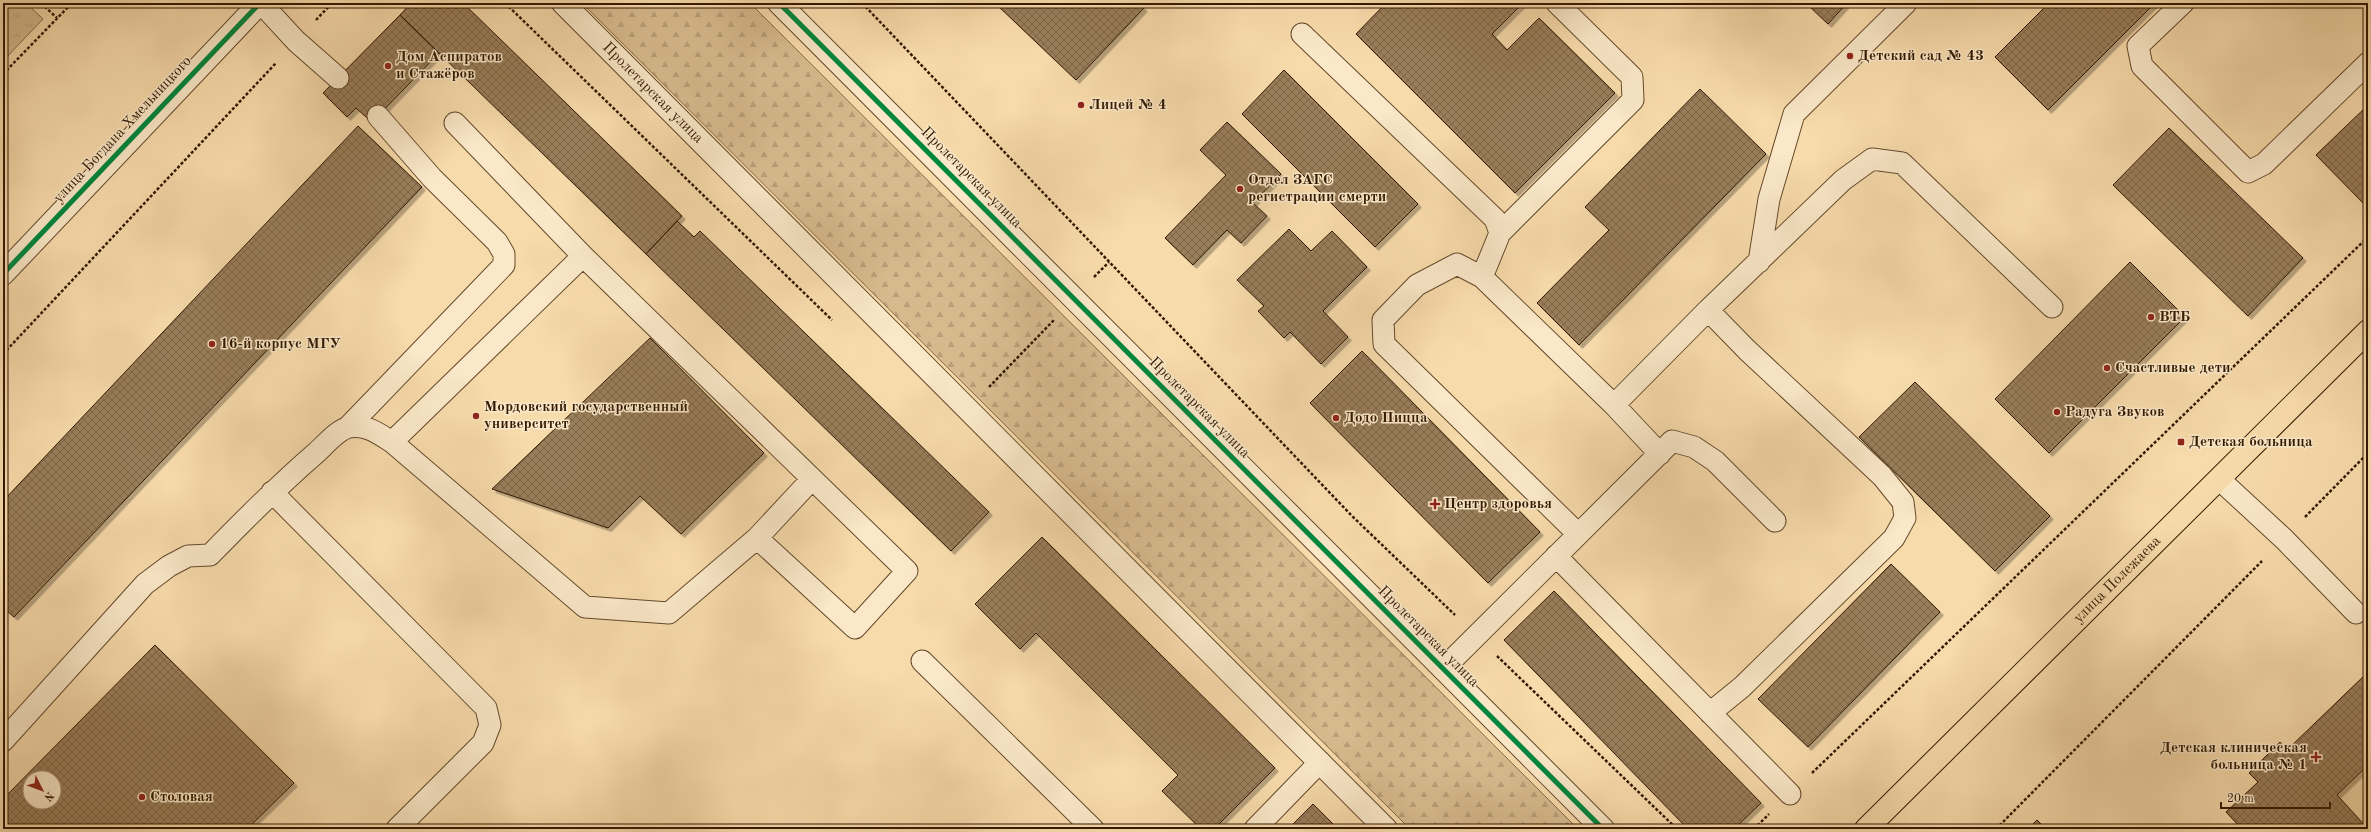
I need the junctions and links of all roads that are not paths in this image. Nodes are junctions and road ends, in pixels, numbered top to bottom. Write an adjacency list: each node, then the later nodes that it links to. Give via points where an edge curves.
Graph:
1 (260, 3): 9 (lane, via 296,41); 15 (street, улица Богдана Хмельницкого)
2 (563, 3): 36 (street, Пролетарская улица)
3 (779, 3): 33 (street, Пролетарская улица)
4 (1557, 3): 12 (lane, via 1632,77 1633,100)
5 (1906, 3): 14 (lane, via 1794,114 1781,151 1769,199)
6 (2183, 3): 8 (lane, via 2138,46 2142,66 2248,172 2264,164)
7 (1302, 34): 12 (lane, via 1495,219)
8 (2368, 63)
9 (338, 78)
10 (378, 116): 21 (lane, via 432,178 497,242 504,254 504,265)
11 (455, 123): 13 (lane)
12 (1500, 233): 16 (lane)
13 (583, 256): 22 (lane); 24 (lane)
14 (1759, 262): 17 (lane, via 1843,180 1872,159 1902,163); 18 (lane)
15 (3, 274)
16 (1482, 277): 20 (lane); 28 (lane, via 1457,264 1417,285 1383,320 1384,344)
17 (2052, 307)
18 (1708, 310): 20 (lane); 34 (lane, via 1747,350 1882,476 1903,502 1905,518 1889,543 1742,687)
19 (2368, 331): 25 (main road, улица Полежаева)
20 (1614, 405): 23 (lane)
21 (348, 427): 22 (lane, via 360,426); 26 (lane)
22 (392, 442): 29 (lane, via 585,606 669,613)
23 (1660, 454): 27 (lane, via 1672,441 1694,447 1715,462); 28 (lane)
24 (812, 479): 29 (lane); 29 (lane, via 907,571 855,628)
25 (2219, 479): 31 (lane, via 2284,539); 43 (main road, улица Полежаева)
26 (272, 492): 35 (lane, via 210,554 188,556 145,584); 38 (lane, via 486,708 490,725 483,743)
27 (1775, 521)
28 (1578, 534): 30 (lane)
29 (757, 538)
30 (1556, 556): 33 (lane); 34 (lane)
31 (2356, 613)
32 (922, 661): 39 (lane)
33 (1443, 669): 42 (street, Пролетарская улица)
34 (1710, 713): 37 (lane)
35 (3, 741)
36 (1320, 762): 40 (lane); 41 (street, Пролетарская улица)
37 (1790, 794)
38 (397, 829)
39 (1093, 829)
40 (1255, 829)
41 (1386, 829)
42 (1603, 829)
43 (1866, 829)

